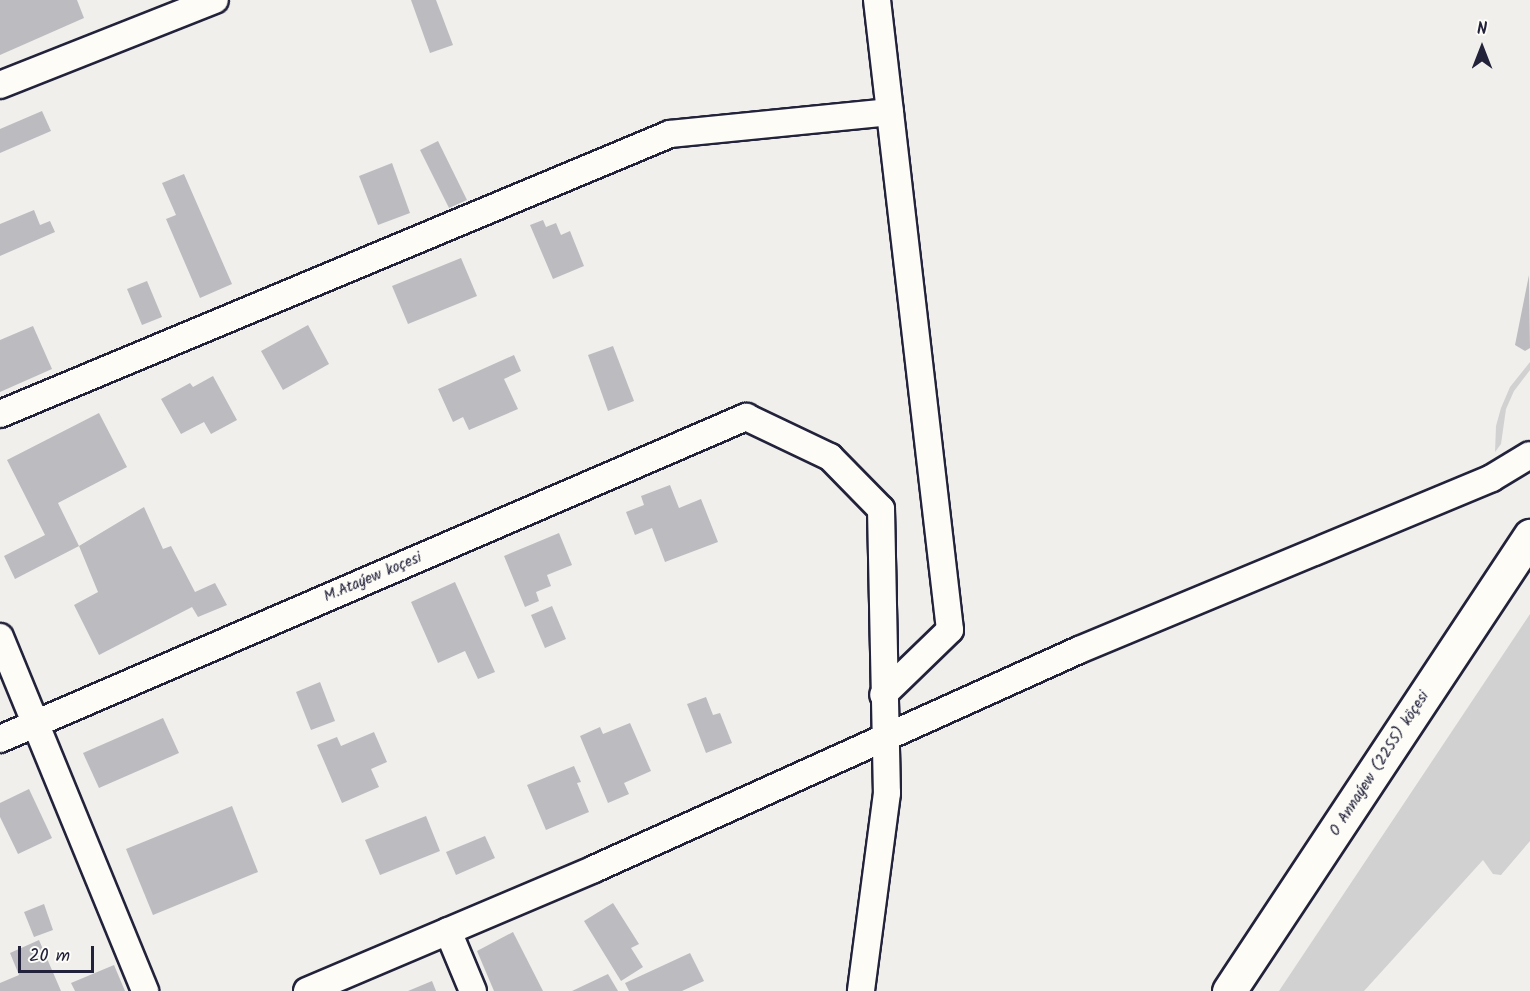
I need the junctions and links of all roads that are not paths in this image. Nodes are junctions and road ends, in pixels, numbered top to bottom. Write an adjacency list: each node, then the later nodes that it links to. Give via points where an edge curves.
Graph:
1 (215, 0): 3 (street)
2 (877, 0): 4 (street)
3 (0, 85)
4 (890, 112): 5 (street, via 670,134); 9 (street, via 950,630)
5 (0, 414)
6 (1530, 455): 11 (street, via 1492,478 1079,650)
7 (1530, 536): 18 (main road, O Annaýew (2255) köçesi)
8 (0, 637): 10 (street)
9 (883, 695): 10 (street, M.Ataýew koçesi, via 881,509 830,457 746,417); 11 (street)
10 (36, 724): 12 (street, M.Ataýew koçesi); 14 (street)
11 (884, 738): 13 (street); 17 (street, via 887,793)
12 (0, 739)
13 (448, 931): 15 (street); 16 (street)
14 (145, 991)
15 (307, 991)
16 (473, 991)
17 (861, 991)
18 (1229, 991)

